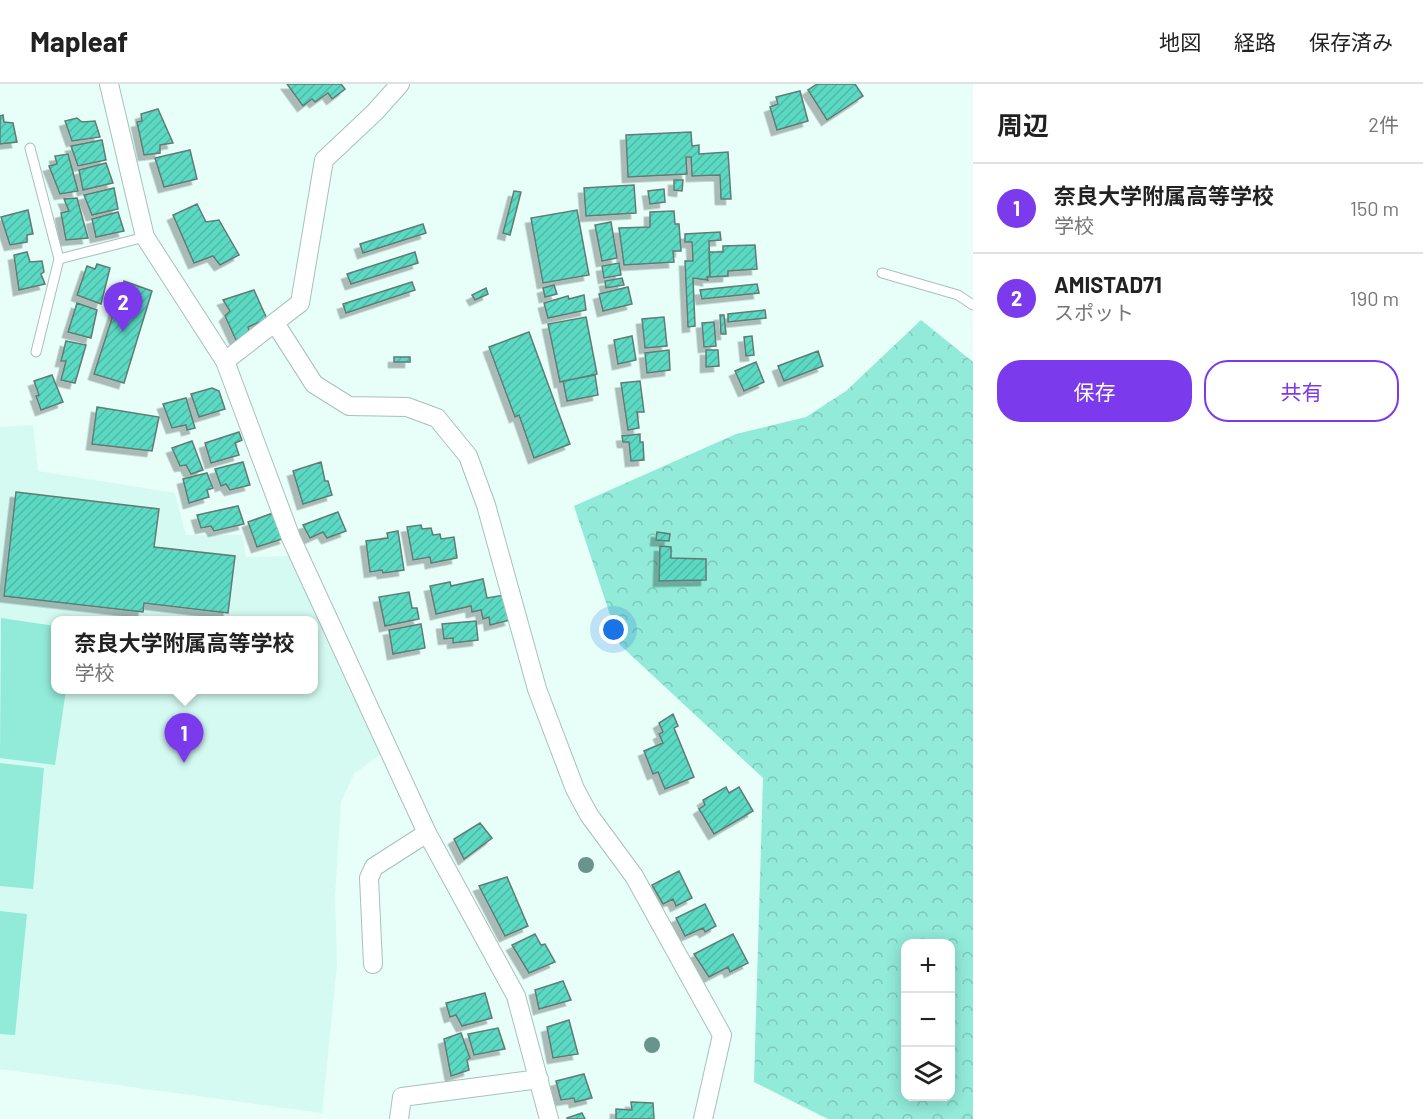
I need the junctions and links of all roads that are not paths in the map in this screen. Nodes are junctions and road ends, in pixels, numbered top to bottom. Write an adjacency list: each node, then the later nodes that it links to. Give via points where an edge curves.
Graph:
1 (109, 84): 4 (street)
2 (400, 84): 8 (street, via 324,160 300,303)
3 (30, 148): 5 (lane)
4 (145, 237): 5 (lane); 10 (street)
5 (59, 259): 9 (lane)
6 (882, 273): 7 (lane, via 958,295)
7 (973, 305)
8 (275, 322): 10 (street); 16 (street, via 314,384 349,406 407,407 437,418 468,456 486,505 537,689 575,789 589,815 634,876 722,1035)
9 (36, 352)
10 (225, 361): 11 (street, via 291,538)
11 (427, 833): 12 (street, via 374,867 369,878); 13 (street, via 516,996)
12 (372, 964)
13 (538, 1079): 14 (street, via 402,1097); 15 (street)
14 (399, 1119)
15 (549, 1119)
16 (703, 1119)

